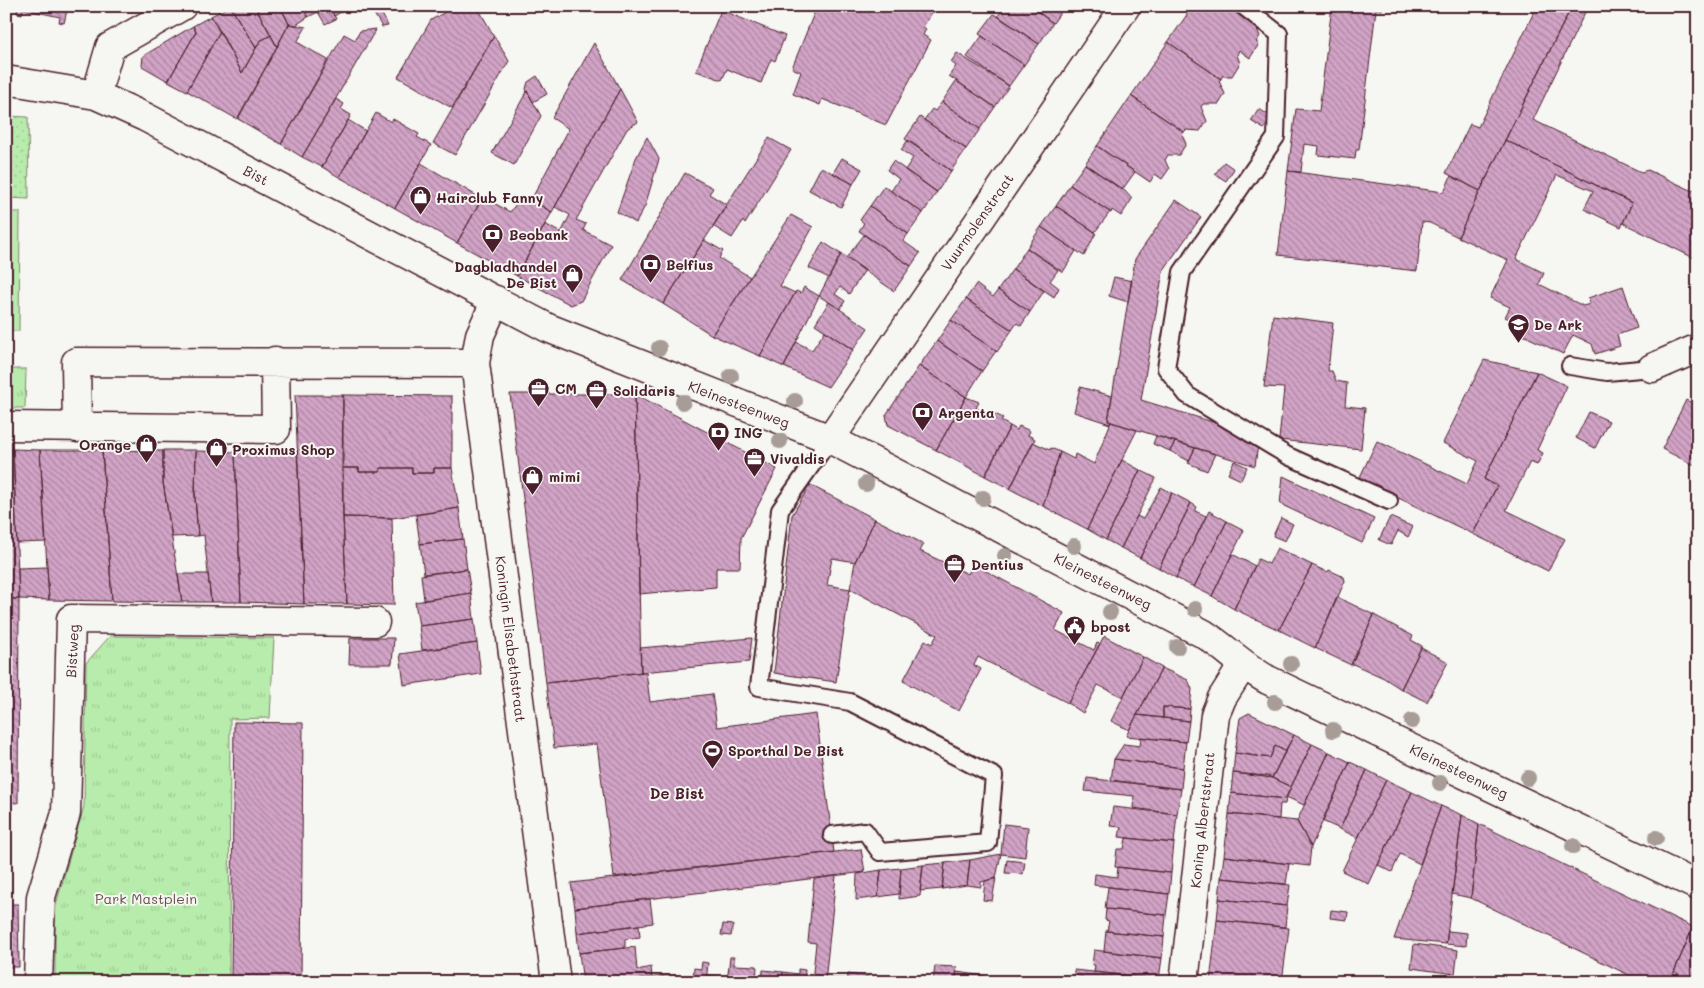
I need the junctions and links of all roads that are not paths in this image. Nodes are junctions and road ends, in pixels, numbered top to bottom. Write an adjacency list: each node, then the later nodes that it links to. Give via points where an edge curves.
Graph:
1 (182, 6): 5 (street, via 110,47)
2 (1126, 6): 14 (street, Vuurmolenstraat)
3 (1243, 6): 15 (lane, via 1280,34 1276,137 1182,272 1166,368 1187,394 1288,456)
4 (6, 80): 5 (street, Bist)
5 (96, 94): 6 (street, Bist)
6 (496, 300): 9 (street, Koningin Elisabethstraat, via 480,335); 14 (street, Kleinesteenweg, via 578,341)
7 (1698, 348): 11 (street)
8 (275, 361): 9 (street); 13 (street, via 76,362); 13 (street, via 276,429)
9 (475, 363): 21 (street, Koningin Elisabethstraat)
10 (1570, 366): 11 (lane, via 1607,372)
11 (1652, 368)
12 (6, 426): 13 (street)
13 (77, 428)
14 (830, 439): 17 (street, Kleinesteenweg, via 1204,634); 18 (lane, via 780,510 759,687 850,702 994,776 988,843 880,852 865,831)
15 (1389, 501)
16 (375, 622): 20 (street, Bistweg, via 72,619 66,813 41,897)
17 (1243, 665): 19 (street, Kleinesteenweg, via 1268,680); 22 (street, Koning Albertstraat, via 1215,715)
18 (832, 835)
19 (1698, 886)
20 (38, 982)
21 (556, 982)
22 (1184, 982)

